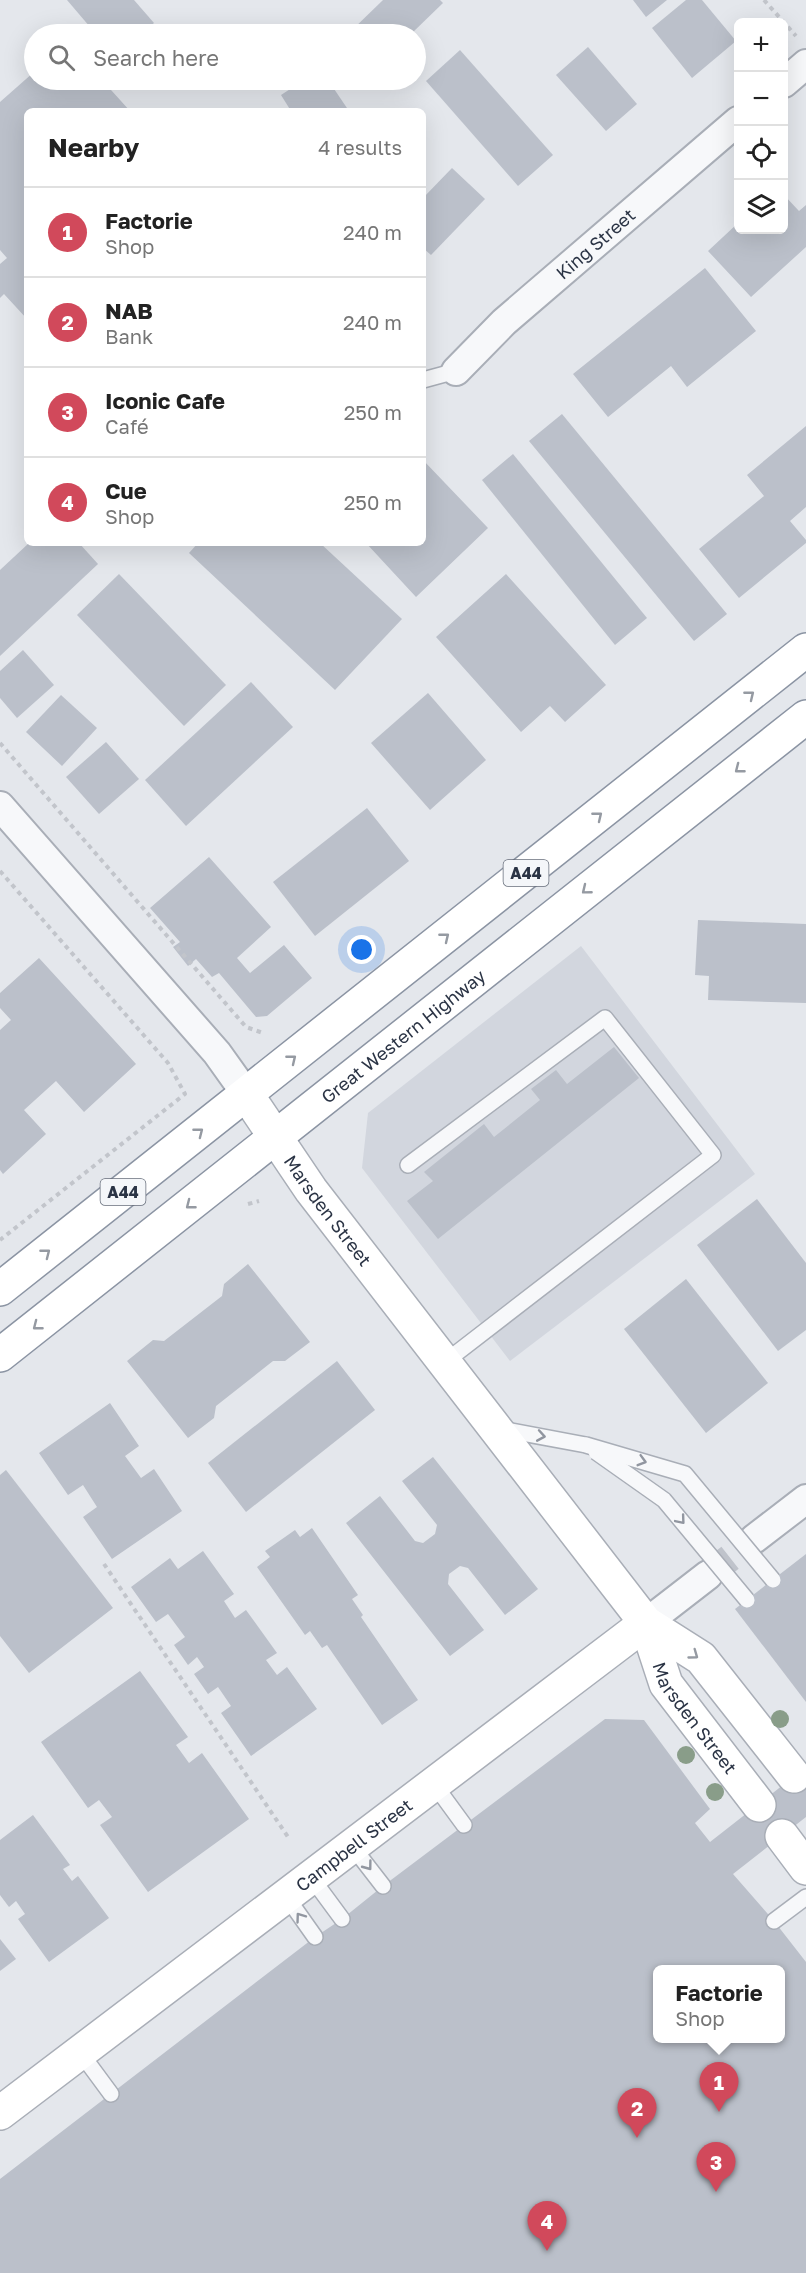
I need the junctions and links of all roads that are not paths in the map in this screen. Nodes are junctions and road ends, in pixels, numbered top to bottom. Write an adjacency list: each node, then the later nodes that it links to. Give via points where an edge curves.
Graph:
1 (802, 52): 2 (street)
2 (788, 75)
3 (734, 124): 4 (street, King Street, via 504,322)
4 (456, 371): 5 (lane)
5 (426, 379)
6 (806, 650): 9 (main road, A44, one-way to 6)
7 (806, 717): 10 (main road, Great Western Highway / A44, one-way to 10)
8 (0, 806): 9 (street, Marsden Street, via 217,1053)
9 (247, 1095): 10 (main road, Marsden Street); 12 (main road, A44, one-way to 9)
10 (275, 1138): 13 (main road, Great Western Highway / A44, one-way to 13); 14 (main road, Marsden Street)
11 (408, 1166): 14 (lane, via 605,1018 713,1155)
12 (0, 1289)
13 (0, 1355)
14 (445, 1362): 15 (main road, Marsden Street)
15 (497, 1428): 16 (lane, one-way to 16); 22 (main road, Marsden Street)
16 (586, 1445): 20 (lane, one-way to 20, bridge, via 685,1474); 21 (lane, one-way to 21, bridge, via 664,1500)
17 (806, 1499): 18 (street)
18 (754, 1539)
19 (708, 1575): 22 (street, Campbell Street)
20 (773, 1580)
21 (747, 1600)
22 (646, 1623): 23 (main road, Marsden Street, one-way to 23, via 701,1658); 24 (main road, Campbell Street); 25 (main road, Marsden Street, via 666,1684)
23 (794, 1776)
24 (434, 1784): 26 (lane); 28 (main road, Campbell Street)
25 (759, 1805)
26 (464, 1825)
27 (782, 1836): 29 (main road)
28 (352, 1846): 30 (main road, Campbell Street); 31 (lane, one-way to 31)
29 (806, 1868)
30 (311, 1877): 32 (main road, Campbell Street); 34 (lane)
31 (383, 1886)
32 (286, 1896): 36 (lane, one-way to 32); 37 (main road, Campbell Street)
33 (806, 1897): 35 (lane)
34 (342, 1919)
35 (774, 1921)
36 (315, 1937)
37 (80, 2052): 38 (lane); 39 (main road, Campbell Street)
38 (111, 2094)
39 (0, 2113)

